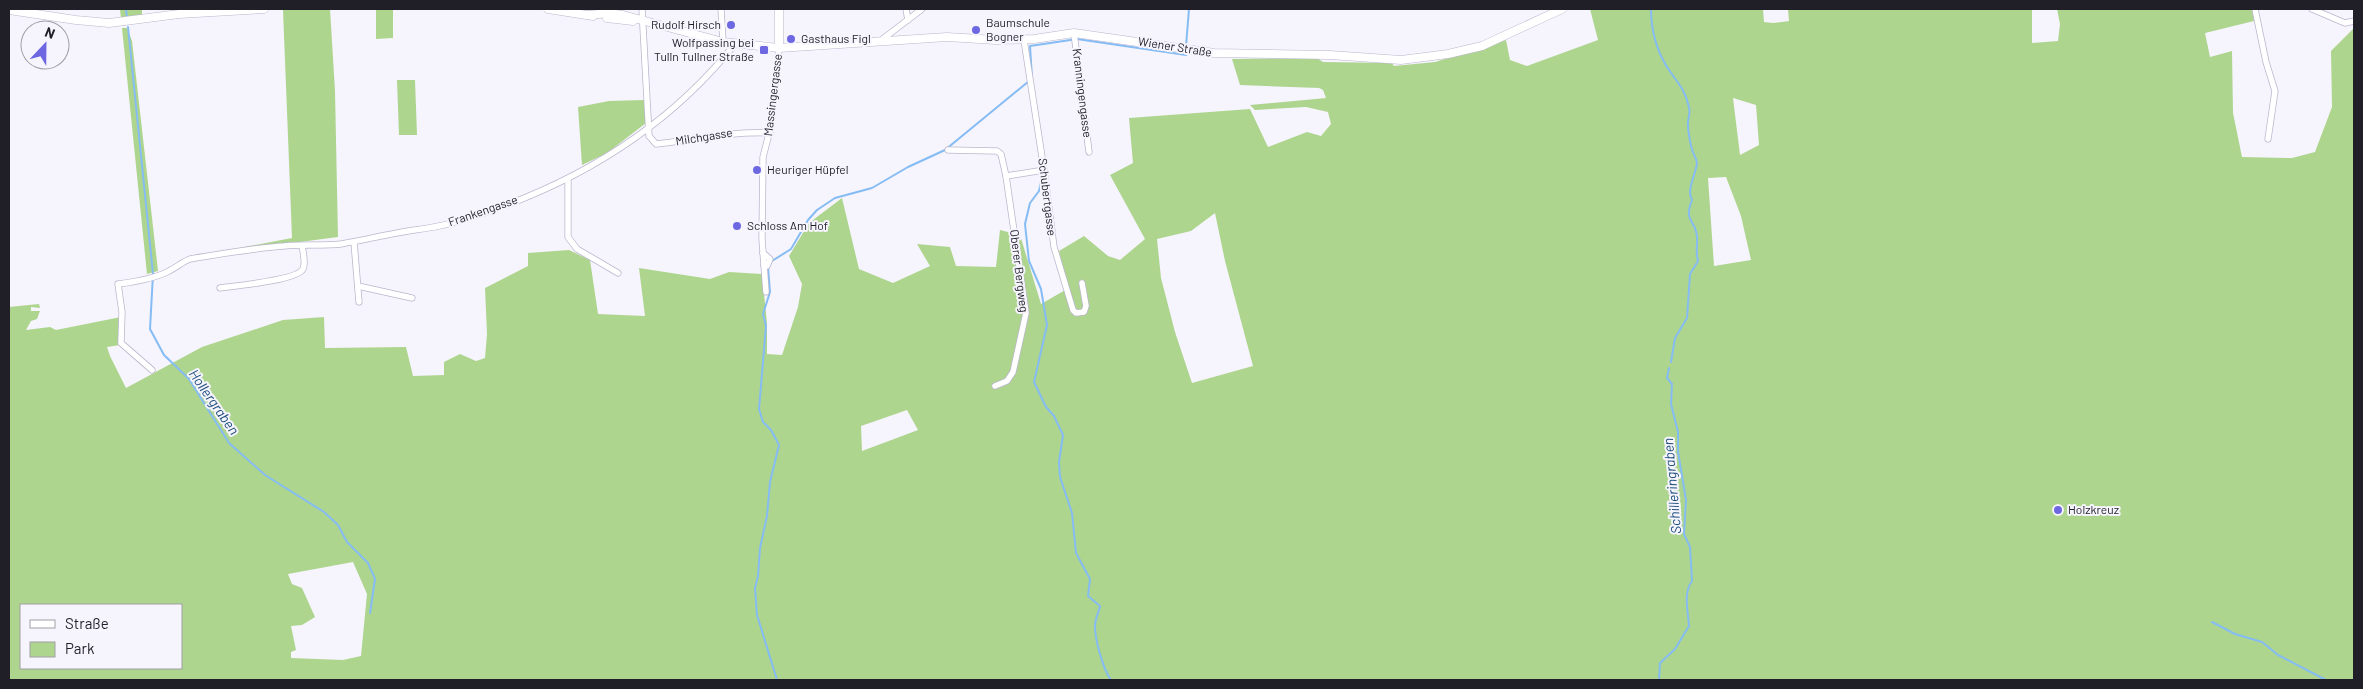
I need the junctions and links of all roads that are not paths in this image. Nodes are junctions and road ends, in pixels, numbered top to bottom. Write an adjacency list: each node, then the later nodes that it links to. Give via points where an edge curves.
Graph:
1 (264, 9): 11 (main road, via 172,14 108,23)
2 (548, 9): 13 (main road, Wiener Straße, via 620,21)
3 (642, 9): 13 (street)
4 (721, 9): 17 (street)
5 (779, 9): 20 (main road)
6 (906, 9): 12 (street)
7 (922, 9): 12 (street)
8 (1562, 9): 15 (main road, Wiener Straße, via 1482,46 1414,59 1227,54)
9 (2255, 9): 23 (street, via 2275,91)
10 (2312, 9): 14 (street, via 2345,23)
11 (9, 10)
12 (908, 20): 18 (street)
13 (642, 21): 17 (main road, Wiener Straße); 21 (street)
14 (2354, 21)
15 (1074, 37): 16 (main road, Wiener Straße); 25 (street, Kranningengasse)
16 (1024, 40): 18 (main road, Wiener Straße, via 947,37); 26 (street, Schubertgasse)
17 (723, 42): 19 (main road, Wiener Straße)
18 (880, 42): 20 (main road, Wiener Straße)
19 (735, 44): 20 (main road, Wiener Straße); 21 (street, Frankengasse, via 715,68)
20 (779, 48): 22 (street, Massingergasse)
21 (649, 129): 22 (street, Milchgasse, via 648,136 656,144 732,132); 28 (street, Frankengasse, via 602,161)
22 (770, 133): 35 (street, Massingergasse, via 763,157)
23 (2268, 139)
24 (948, 150): 27 (street, Oberer Bergweg, via 997,151)
25 (1089, 152)
26 (1042, 171): 27 (street); 32 (street, Schubertgasse, via 1054,248 1076,313 1084,312 1086,306)
27 (1006, 176): 39 (street, Oberer Bergweg, via 1026,313 1013,372 1007,381)
28 (568, 179): 29 (street, Frankengasse, via 451,223); 31 (street, via 568,237 577,249)
29 (354, 242): 30 (street, Frankengasse); 33 (street)
30 (302, 246): 34 (street, via 304,264 299,274); 38 (street, Frankengasse, via 277,246 190,259 153,276 118,284 122,312 120,343)
31 (618, 273)
32 (1082, 283)
33 (358, 286): 36 (street); 37 (street)
34 (220, 288)
35 (766, 292)
36 (412, 298)
37 (358, 302)
38 (152, 370)
39 (995, 386)

